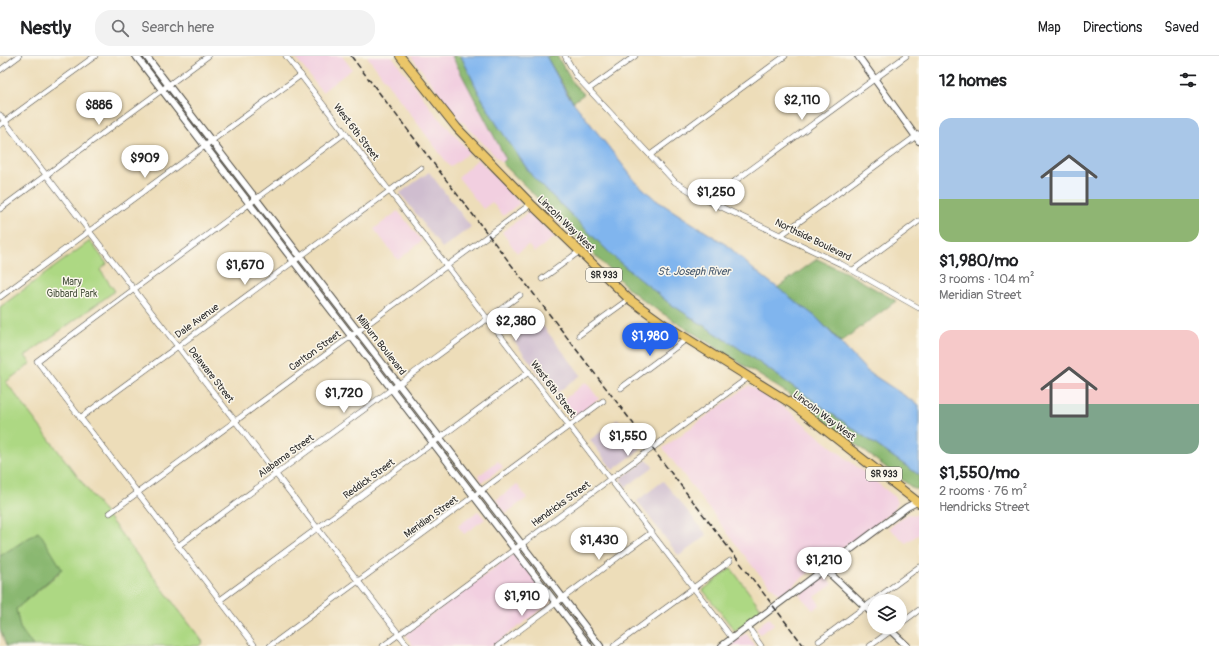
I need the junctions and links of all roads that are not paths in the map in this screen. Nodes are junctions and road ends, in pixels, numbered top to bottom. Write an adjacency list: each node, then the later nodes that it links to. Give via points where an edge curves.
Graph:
1 (19, 56): 13 (street)
2 (96, 56): 20 (street)
3 (136, 56): 18 (street, Milburn Boulevard)
4 (146, 56): 16 (street, Milburn Boulevard)
5 (208, 56): 16 (street)
6 (286, 56): 14 (street, West 6th Street)
7 (400, 56): 33 (main road, Lincoln Way West / SR 933, via 457,128)
8 (565, 56): 17 (street, Northside Boulevard, via 577,77)
9 (635, 56): 17 (street)
10 (785, 56): 26 (street)
11 (858, 56): 15 (street)
12 (906, 56): 15 (street)
13 (0, 70)
14 (301, 75): 22 (street, West 6th Street); 24 (street)
15 (874, 80): 23 (street); 31 (street)
16 (169, 85): 18 (street); 24 (street, Milburn Boulevard)
17 (589, 89): 26 (street, Northside Boulevard)
18 (162, 90): 25 (street, Milburn Boulevard); 28 (street)
19 (0, 115): 20 (street, Delaware Street)
20 (5, 122): 21 (street); 28 (street, Delaware Street)
21 (0, 125)
22 (345, 133): 29 (street, West 6th Street); 30 (street)
23 (918, 137): 37 (street)
24 (211, 141): 25 (street); 30 (street, Milburn Boulevard)
25 (205, 146): 32 (street, Milburn Boulevard); 36 (street)
26 (650, 155): 31 (street, Northside Boulevard, via 675,182)
27 (420, 168): 29 (street, Dale Avenue)
28 (46, 175): 34 (street); 36 (street, Delaware Street)
29 (390, 191): 39 (street, Dale Avenue); 41 (street, West 6th Street)
30 (256, 199): 32 (street); 39 (street, Milburn Boulevard)
31 (709, 200): 37 (street, Northside Boulevard)
32 (249, 204): 40 (street, Milburn Boulevard); 44 (street)
33 (530, 204): 38 (main road, Lincoln Way West / SR 933); 41 (street, Carlton Street)
34 (0, 209)
35 (919, 221): 42 (street)
36 (89, 231): 44 (street, Delaware Street); 46 (street)
37 (781, 235): 42 (street, Northside Boulevard)
38 (580, 251): 43 (street); 47 (main road, Lincoln Way West / SR 933)
39 (300, 256): 40 (street, Dale Avenue); 50 (street, Milburn Boulevard)
40 (294, 261): 52 (street, Milburn Boulevard); 54 (street, Dale Avenue)
41 (447, 265): 49 (street, West 6th Street); 50 (street, Carlton Street)
42 (853, 270): 48 (street, Northside Boulevard)
43 (542, 279)
44 (134, 289): 54 (street, Delaware Street); 61 (street, via 37,361)
45 (520, 295): 49 (street, Alabama Street)
46 (0, 297)
47 (629, 299): 51 (street); 53 (main road, Lincoln Way West / SR 933)
48 (919, 308)
49 (488, 318): 55 (street, West 6th Street); 57 (street, Alabama Street)
50 (358, 331): 52 (street, Carlton Street); 57 (street, Milburn Boulevard)
51 (579, 335)
52 (351, 336): 59 (street, Milburn Boulevard); 62 (street, Carlton Street)
53 (688, 338): 56 (main road, Lincoln Way West / SR 933); 58 (street)
54 (178, 346): 61 (street, Dale Avenue); 62 (street, Delaware Street)
55 (529, 372): 63 (street, West 6th Street); 64 (street, Reddick Street)
56 (749, 376): 67 (street, Hendricks Street); 71 (main road, Lincoln Way West / SR 933, via 802,412)
57 (399, 384): 59 (street, Alabama Street); 64 (street, Milburn Boulevard)
58 (621, 388)
59 (392, 389): 65 (street, Milburn Boulevard); 66 (street, Alabama Street)
60 (603, 401): 63 (street, Meridian Street)
61 (80, 418): 69 (street)
62 (235, 421): 66 (street, Delaware Street); 69 (street, Carlton Street)
63 (570, 426): 67 (street, West 6th Street); 68 (street, Meridian Street)
64 (440, 438): 65 (street, Reddick Street); 68 (street, Milburn Boulevard)
65 (433, 443): 70 (street, Milburn Boulevard); 73 (street, Reddick Street)
66 (276, 474): 73 (street, Delaware Street); 76 (street, Alabama Street)
67 (611, 479): 74 (street, West 6th Street); 75 (street, Hendricks Street)
68 (481, 491): 70 (street, Meridian Street); 75 (street, Milburn Boulevard)
69 (137, 493): 72 (street, Carlton Street); 76 (street)
70 (474, 496): 77 (street, Milburn Boulevard); 81 (street, Meridian Street)
71 (918, 502): 80 (street)
72 (110, 513)
73 (317, 528): 81 (street, Delaware Street); 84 (street, Reddick Street)
74 (652, 532): 82 (street, West 6th Street); 83 (street)
75 (522, 545): 77 (street, Hendricks Street); 83 (street, Milburn Boulevard)
76 (178, 546): 84 (street)
77 (515, 550): 85 (street, Milburn Boulevard); 90 (street, Hendricks Street)
78 (730, 561): 82 (street)
79 (919, 567): 86 (street)
80 (825, 569): 86 (street); 89 (street)
81 (358, 581): 90 (street, Delaware Street); 96 (street, Meridian Street)
82 (694, 587): 93 (street, West 6th Street); 102 (street)
83 (563, 598): 85 (street); 101 (street, Milburn Boulevard)
84 (220, 600): 95 (street)
85 (556, 603): 99 (street); 100 (street, Milburn Boulevard)
86 (865, 607): 94 (street)
87 (919, 610): 88 (street)
88 (907, 619)
89 (748, 627): 93 (street); 104 (street)
90 (399, 634): 97 (street, Hendricks Street); 98 (street, Delaware Street)
91 (884, 634): 105 (street)
92 (896, 634): 106 (street)
93 (732, 638): 103 (street)
94 (819, 641)
95 (255, 646)
96 (270, 646)
97 (383, 646)
98 (408, 646)
99 (498, 646)
100 (589, 646)
101 (600, 646)
102 (614, 646)
103 (722, 646)
104 (761, 646)
105 (870, 646)
106 (907, 646)

